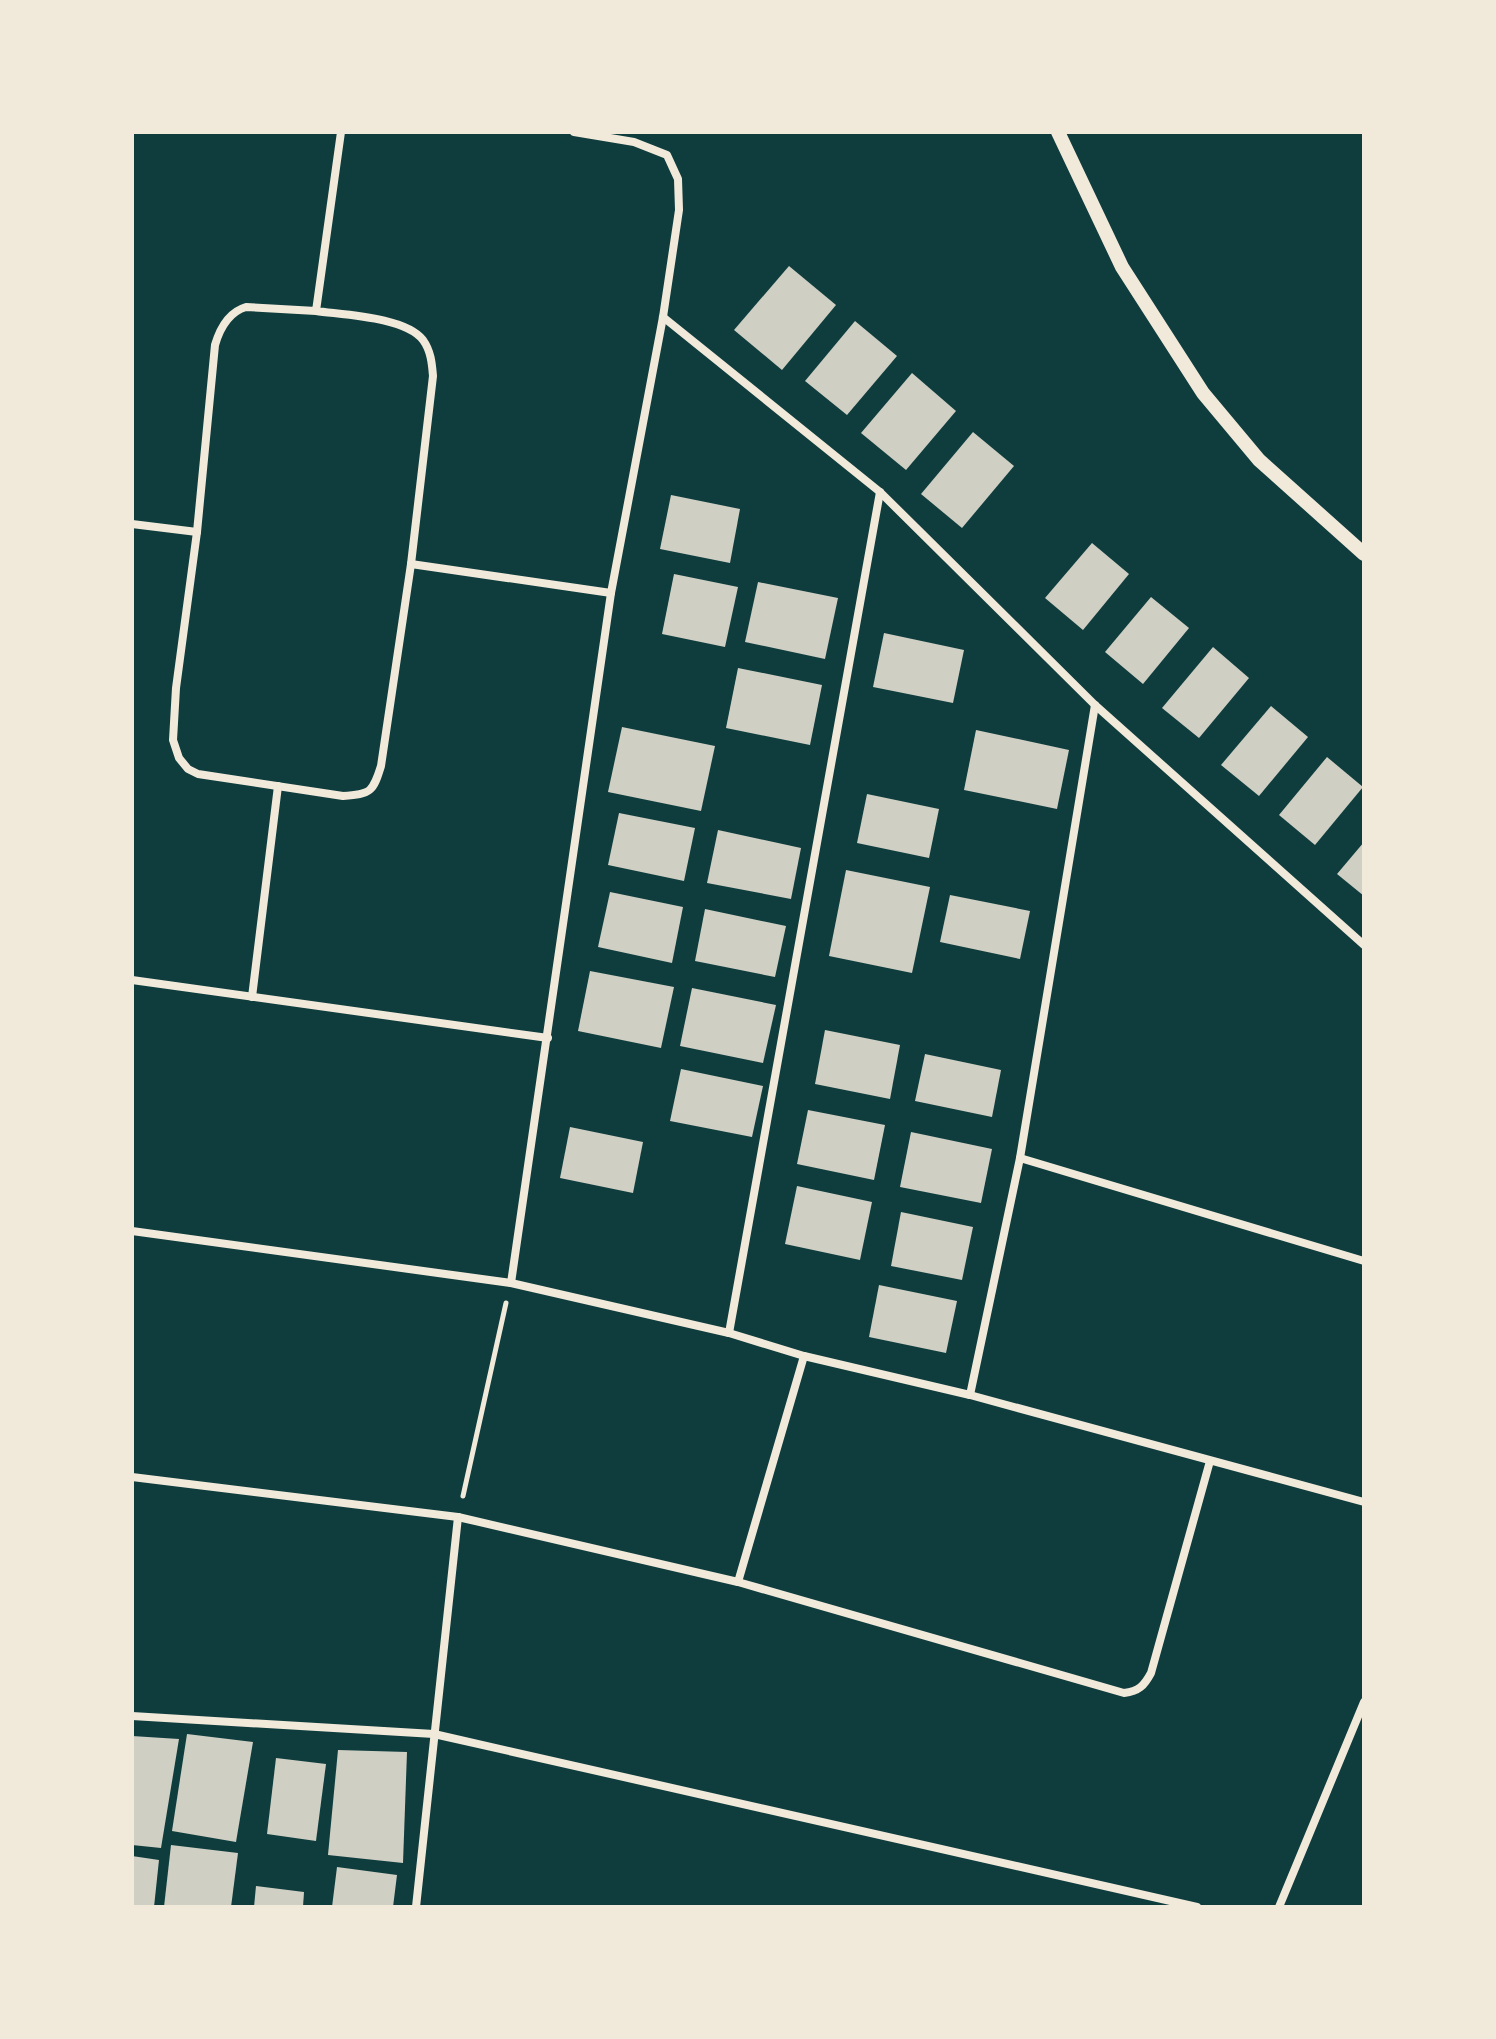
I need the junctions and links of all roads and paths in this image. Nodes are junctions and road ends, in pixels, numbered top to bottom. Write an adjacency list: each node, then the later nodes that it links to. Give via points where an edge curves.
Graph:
1 (341, 132): 4 (street)
2 (574, 132): 5 (street, via 634,142 667,155 678,179 679,210)
3 (1058, 132): 9 (street, via 1122,267 1203,393 1259,460)
4 (316, 311): 8 (street, via 246,307 237,309 220,329); 10 (street, via 398,324 423,339 431,356)
5 (663, 317): 6 (street); 11 (street)
6 (880, 492): 12 (street); 22 (street)
7 (132, 524): 8 (street)
8 (197, 532): 13 (street, via 173,740 179,758 198,774)
9 (1364, 554)
10 (411, 564): 11 (street); 13 (street, via 375,787 364,795 343,796)
11 (611, 593): 17 (street)
12 (1095, 705): 14 (street); 18 (street)
13 (278, 786): 16 (street)
14 (1364, 945)
15 (132, 980): 16 (street)
16 (252, 997): 17 (street)
17 (548, 1038): 21 (street)
18 (1020, 1158): 20 (street); 24 (street)
19 (132, 1231): 21 (street)
20 (1364, 1261)
21 (511, 1283): 22 (street); 28 (path)
22 (729, 1333): 23 (street)
23 (804, 1356): 24 (street); 29 (street)
24 (970, 1395): 25 (street)
25 (1210, 1461): 27 (street); 29 (street, via 1151,1673 1136,1692 1107,1690)
26 (132, 1477): 28 (street)
27 (1364, 1502)
28 (458, 1517): 29 (street); 32 (street)
29 (738, 1582)
30 (1364, 1702): 35 (street)
31 (132, 1716): 32 (street)
32 (434, 1734): 33 (street); 34 (street)
33 (416, 1907)
34 (1197, 1907)
35 (1279, 1907)

